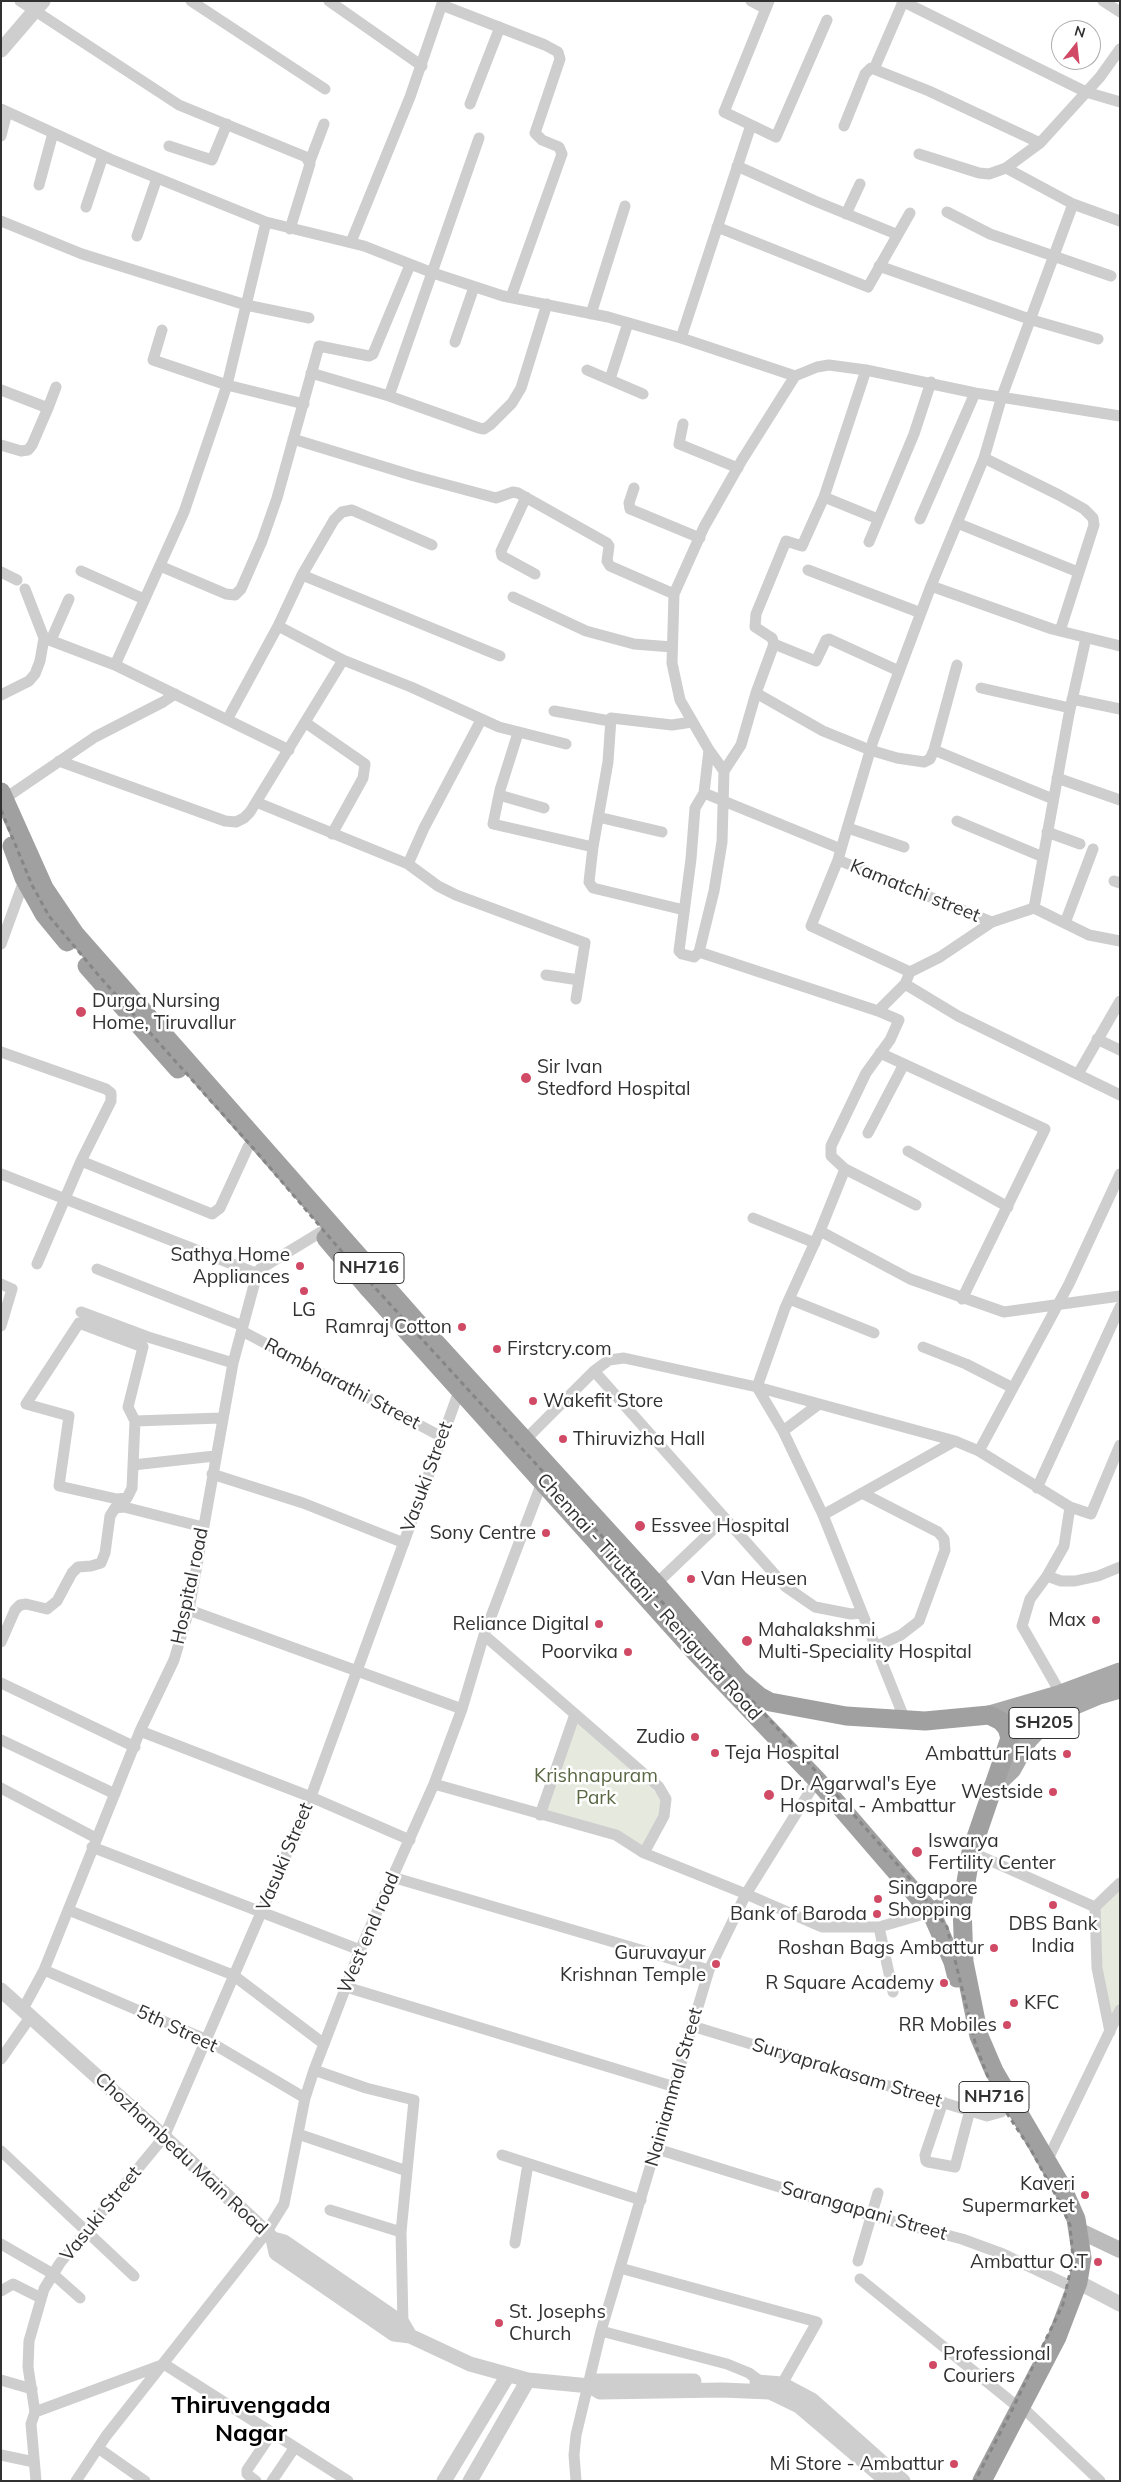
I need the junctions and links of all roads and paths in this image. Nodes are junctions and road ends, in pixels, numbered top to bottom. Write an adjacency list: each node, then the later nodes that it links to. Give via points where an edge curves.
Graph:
1 (20, 1): 9 (street)
2 (191, 1): 17 (street)
3 (329, 1): 15 (street)
4 (751, 1): 8 (street)
5 (903, 1): 16 (street); 18 (street)
6 (1103, 1): 10 (street)
7 (442, 3): 12 (street); 15 (street)
8 (767, 5): 24 (street, via 724,112)
9 (39, 6): 14 (street); 22 (street, via 179,105)
10 (1120, 12)
11 (828, 20): 24 (street, via 776,137)
12 (500, 27): 20 (street); 59 (street, via 558,52 560,59 535,133 542,140 559,147 562,154)
13 (1120, 49): 18 (street)
14 (1, 50)
15 (422, 66): 52 (street)
16 (874, 68): 25 (street, via 865,74); 29 (street, via 929,90)
17 (326, 89)
18 (1086, 92): 19 (street); 29 (street)
19 (1120, 102)
20 (470, 104)
21 (4, 111): 26 (street); 27 (street)
22 (227, 124): 30 (street, via 212,160); 33 (street, via 300,153)
23 (324, 124): 33 (street)
24 (751, 125): 34 (street)
25 (844, 126)
26 (53, 133): 32 (street); 38 (street)
27 (1, 136)
28 (479, 138): 56 (street)
29 (1040, 143): 35 (street)
30 (169, 146)
31 (919, 154): 35 (street, via 978,173 989,174)
32 (103, 156): 36 (street); 41 (street)
33 (310, 161): 49 (street)
34 (737, 166): 44 (street); 48 (street)
35 (1006, 168): 39 (street)
36 (157, 178): 47 (street); 51 (street)
37 (860, 184): 44 (street)
38 (39, 185)
39 (1073, 204): 45 (street); 53 (street)
40 (625, 206): 62 (street)
41 (86, 207)
42 (947, 212): 53 (street, via 990,234)
43 (910, 213): 50 (street)
44 (846, 214): 50 (street)
45 (1120, 221)
46 (1, 222): 61 (street, via 82,254)
47 (266, 222): 49 (street); 61 (street)
48 (717, 227): 55 (street, via 868,287); 67 (street)
49 (290, 229): 52 (street)
50 (896, 234): 55 (street)
51 (138, 236)
52 (351, 242): 54 (street)
53 (1055, 255): 57 (street); 64 (street)
54 (410, 264): 56 (street); 72 (street, via 373,354 369,356 319,346)
55 (879, 266): 64 (street)
56 (433, 274): 58 (street); 81 (street)
57 (1111, 276)
58 (474, 287): 59 (street); 69 (street)
59 (511, 298): 60 (street)
60 (548, 304): 62 (street); 81 (street, via 521,388 512,403 490,426 480,428)
61 (246, 305): 63 (street); 76 (street)
62 (591, 314): 65 (street)
63 (309, 318)
64 (1032, 320): 68 (street); 82 (street)
65 (628, 323): 67 (street); 74 (street)
66 (162, 330): 76 (street, via 153,360)
67 (681, 338): 73 (street)
68 (1098, 339)
69 (455, 342)
70 (587, 370): 74 (street)
71 (866, 370): 73 (street, via 829,365); 75 (street); 92 (street)
72 (311, 373): 81 (street); 83 (street)
73 (795, 376): 90 (street)
74 (610, 379): 80 (street)
75 (931, 382): 79 (street); 94 (street, via 914,434)
76 (227, 385): 83 (street); 100 (street, via 184,512)
77 (56, 388): 84 (street)
78 (1, 390): 84 (street)
79 (976, 392): 82 (street); 95 (street)
80 (643, 394)
81 (389, 396)
82 (1002, 396): 85 (street); 89 (street)
83 (304, 404): 87 (street)
84 (48, 408): 88 (street, via 28,450)
85 (1120, 416)
86 (683, 424): 90 (street, via 679,444)
87 (293, 438): 93 (street, via 496,498 513,492); 100 (street, via 277,498 241,589 234,595 226,594)
88 (1, 445)
89 (984, 458): 96 (street); 104 (street, via 1091,514 1094,525)
90 (738, 468): 97 (street)
91 (634, 488): 97 (street, via 630,509)
92 (824, 496): 94 (street); 117 (street, via 802,546 786,541 756,614 755,627 772,638)
93 (526, 497): 105 (street, via 501,551 502,556); 108 (street, via 607,542 610,566)
94 (878, 519): 98 (street)
95 (920, 519)
96 (956, 523): 104 (street); 107 (street)
97 (700, 538): 108 (street)
98 (869, 542)
99 (432, 545): 106 (street, via 352,510 342,512)
100 (160, 566): 111 (street)
101 (808, 570): 112 (street)
102 (81, 571): 111 (street)
103 (1, 572): 116 (street, via 21,585)
104 (1078, 572): 114 (street)
105 (535, 574)
106 (302, 575): 113 (street); 120 (street)
107 (931, 586): 112 (street); 114 (street)
108 (674, 594): 119 (street)
109 (513, 597): 119 (street, via 586,631 634,644)
110 (69, 599): 116 (street)
111 (144, 599): 122 (street)
112 (921, 613): 124 (street)
113 (278, 626): 121 (street); 132 (street)
114 (1060, 632): 115 (street)
115 (1086, 638): 118 (street); 129 (street)
116 (48, 639): 122 (street); 128 (street, via 35,674 29,681)
117 (774, 644): 124 (street, via 816,661 829,639); 126 (street)
118 (1120, 646)
119 (672, 647): 135 (street, via 680,700)
120 (500, 656)
121 (343, 660): 133 (street); 136 (street)
122 (115, 665): 127 (street)
123 (957, 665): 142 (street)
124 (899, 670): 141 (street)
125 (981, 688): 129 (street)
126 (756, 693): 141 (street, via 823,731); 144 (street, via 741,745)
127 (175, 694): 132 (street); 143 (street)
128 (1, 695)
129 (1071, 703): 130 (street); 145 (street)
130 (1120, 709)
131 (554, 711): 134 (street)
132 (227, 720): 139 (street)
133 (481, 720): 137 (street); 167 (street)
134 (610, 721): 135 (street, via 614,718 672,725); 154 (street, via 608,762)
135 (692, 722): 140 (street)
136 (306, 723): 139 (street); 160 (street, via 365,764 363,778)
137 (518, 732): 138 (street); 147 (street)
138 (566, 744)
139 (289, 750): 151 (street)
140 (709, 750): 144 (street); 146 (street)
141 (870, 750): 142 (street, via 924,762 930,759); 157 (street)
142 (934, 750): 149 (street)
143 (59, 760): 148 (street); 151 (street, via 225,821 236,822 244,818)
144 (724, 771): 152 (street)
145 (1057, 778): 149 (street); 150 (street)
146 (704, 793): 152 (street, Kamatchi street); 170 (street, via 695,808)
147 (499, 795): 153 (street); 162 (street, via 493,824)
148 (2, 796): 168 (highway, Chennai - Tiruttani - Renigunta Road / NH716)
149 (1053, 799): 159 (street)
150 (1120, 800)
151 (256, 802): 160 (street)
152 (722, 802): 165 (street, Kamatchi street); 175 (street, via 722,842)
153 (544, 808)
154 (598, 817): 158 (street); 162 (street)
155 (957, 821): 166 (street)
156 (1, 822): 168 (highway, Chennai - Tiruttani - Renigunta Road / NH716)
157 (848, 828): 163 (street); 165 (street)
158 (662, 832)
159 (1047, 832): 161 (street); 166 (street)
160 (332, 834): 167 (street)
161 (1080, 844)
162 (593, 847): 170 (street, via 589,882 594,888)
163 (904, 847)
164 (1093, 849): 172 (street)
165 (840, 855): 171 (street, Kamatchi street); 176 (street, via 811,926)
166 (1043, 857): 169 (street)
167 (408, 864): 178 (street, via 456,895 585,943)
168 (31, 875): 174 (street); 191 (highway, Chennai - Tiruttani - Renigunta Road / NH716, via 50,922 111,995); 221 (highway, Chennai - Tiruttani - Renigunta Road / NH716, via 44,888 75,934 415,1320)
169 (1034, 908): 171 (street); 172 (street)
170 (684, 910): 175 (street, via 679,951 694,956)
171 (992, 922): 176 (street, Kamatchi street, via 940,957)
172 (1065, 923): 173 (street, via 1089,934)
173 (1120, 941)
174 (1, 944)
175 (699, 952): 182 (street)
176 (910, 972): 179 (street)
177 (546, 975): 178 (street)
178 (579, 980): 180 (street)
179 (905, 984): 182 (street); 188 (street, via 958,1016)
180 (576, 1000)
181 (1120, 1001): 183 (street)
182 (878, 1010): 186 (street, via 899,1020)
183 (1097, 1039): 184 (street); 188 (street)
184 (1120, 1050)
185 (1, 1052): 193 (street, via 106,1089 111,1094 111,1101)
186 (880, 1053): 187 (street); 194 (street, via 866,1073 831,1146 831,1156)
187 (904, 1064): 190 (street); 200 (street, via 1044,1127 1045,1132)
188 (1078, 1074): 189 (street)
189 (1120, 1095)
190 (868, 1133)
191 (248, 1146): 193 (street, via 220,1208 212,1214); 203 (highway, Chennai - Tiruttani - Renigunta Road / NH716)
192 (908, 1151): 200 (street)
193 (80, 1161): 198 (street)
194 (844, 1169): 199 (street); 202 (street)
195 (1, 1174): 198 (street)
196 (1120, 1174): 197 (street)
197 (1117, 1189): 212 (street)
198 (65, 1198): 205 (street); 207 (street)
199 (916, 1205)
200 (1008, 1207): 211 (street)
201 (753, 1218): 204 (street)
202 (820, 1231): 204 (street); 211 (street, via 910,1279)
203 (321, 1232): 207 (street, via 271,1262); 221 (highway, Chennai - Tiruttani - Renigunta Road / NH716)
204 (815, 1243): 210 (street)
205 (37, 1264)
206 (97, 1269): 216 (street, Rambharathi Street)
207 (258, 1274): 216 (street, Hospital road)
208 (1, 1284): 215 (street, via 12,1288)
209 (1120, 1296): 212 (street)
210 (789, 1299): 217 (street); 222 (street)
211 (962, 1299): 212 (street, via 1004,1312)
212 (1059, 1303): 223 (street)
213 (1120, 1307): 237 (street)
214 (81, 1312): 219 (street, via 148,1338)
215 (1, 1326)
216 (242, 1329): 219 (street, Hospital road); 228 (street, Rambharathi Street)
217 (874, 1333)
218 (924, 1347): 223 (street)
219 (233, 1363): 225 (street, Hospital road)
220 (594, 1371): 222 (street, via 609,1360 624,1358); 229 (street); 241 (street)
221 (464, 1383): 228 (street, Vasuki Street); 229 (highway, Chennai - Tiruttani - Renigunta Road / NH716); 236 (highway, Chennai - Tiruttani - Renigunta Road / NH716)
222 (757, 1387): 224 (street); 227 (street)
223 (1013, 1388): 232 (street)
224 (819, 1404): 227 (street); 230 (street)
225 (222, 1418): 226 (street); 233 (street, Hospital road)
226 (135, 1420): 234 (street); 234 (street, via 128,1407 143,1347 79,1322 26,1404 69,1416 59,1486 117,1499 127,1498 132,1488)
227 (783, 1431): 240 (street)
228 (442, 1437): 243 (street, Vasuki Street)
229 (525, 1440): 236 (highway, Chennai - Tiruttani - Renigunta Road / NH716)
230 (955, 1441): 232 (street); 238 (street)
231 (1120, 1445): 239 (street, via 1091,1514)
232 (979, 1451): 237 (street)
233 (215, 1456): 234 (street); 235 (street, Hospital road)
234 (133, 1465)
235 (212, 1474): 242 (street, Hospital road); 243 (street, via 303,1504)
236 (547, 1474): 246 (highway, Chennai - Tiruttani - Renigunta Road / NH716); 249 (street, West end road); 263 (highway, Chennai - Tiruttani - Renigunta Road / NH716, via 696,1653)
237 (1037, 1488): 239 (street)
238 (862, 1494): 240 (street); 251 (street, via 938,1532 944,1539 945,1550 918,1622)
239 (1070, 1506): 245 (street, via 1064,1546)
240 (822, 1515): 248 (street)
241 (726, 1518): 246 (street); 248 (street, via 786,1587 799,1597 832,1611)
242 (203, 1527): 247 (street, Hospital road); 250 (street, via 124,1507 115,1508 110,1516 103,1559 98,1565 78,1567 57,1600 47,1609 20,1605)
243 (404, 1543): 252 (street, Vasuki Street)
244 (1120, 1567): 245 (street, via 1075,1581)
245 (1047, 1576): 256 (street, via 1030,1599 1022,1626)
246 (656, 1584): 257 (highway, Chennai - Tiruttani - Renigunta Road / NH716, via 739,1679 759,1696)
247 (189, 1610): 252 (street); 262 (street, Hospital road, via 174,1660)
248 (862, 1613): 251 (street)
249 (484, 1634): 258 (street, West end road); 259 (street)
250 (1, 1642)
251 (875, 1647): 261 (street)
252 (358, 1669): 258 (street); 271 (street, Vasuki Street)
253 (1120, 1672): 256 (main road, SH205)
254 (1, 1683): 265 (street)
255 (1120, 1689): 268 (main road, SH205, via 1061,1711 1045,1722 1028,1740 1012,1769)
256 (1061, 1694): 260 (main road, SH205)
257 (783, 1704): 261 (highway, NH716, via 846,1716); 263 (highway, via 775,1707 773,1714)
258 (462, 1709): 267 (street, West end road)
259 (575, 1714): 272 (street); 276 (street, via 659,1787 666,1799 664,1816)
260 (988, 1715): 261 (highway, NH716); 268 (highway, NH716, via 1001,1721 1010,1738)
261 (905, 1720)
262 (140, 1730): 265 (street, Hospital road); 271 (street)
263 (779, 1739): 266 (highway, Chennai - Tiruttani - Renigunta Road / NH716)
264 (1, 1740): 270 (street)
265 (135, 1747): 270 (street, Hospital road)
266 (817, 1780): 279 (street, Nainiammal Street); 284 (highway, Chennai - Tiruttani - Renigunta Road / NH716)
267 (434, 1784): 272 (street); 273 (street, West end road)
268 (993, 1787): 275 (highway, NH716)
269 (1, 1788): 274 (street)
270 (115, 1794): 274 (street, Hospital road)
271 (311, 1797): 273 (street); 283 (street, Vasuki Street)
272 (540, 1815): 276 (street, via 616,1835)
273 (410, 1840): 277 (street, West end road)
274 (94, 1843): 282 (street, Hospital road); 283 (street)
275 (971, 1852): 280 (highway, NH716); 281 (street)
276 (644, 1853): 279 (street)
277 (392, 1877): 286 (street, West end road); 288 (street)
278 (1120, 1883): 281 (street)
279 (746, 1894): 285 (street, via 822,1928); 288 (street, Nainiammal Street)
280 (963, 1899): 284 (highway); 311 (highway, Chennai - Tiruttani - Renigunta Road / NH716, via 964,1962 979,2036 994,2071)
281 (1095, 1906): 296 (street, via 1097,1968)
282 (68, 1910): 287 (street, Hospital road); 289 (street)
283 (262, 1910): 286 (street); 289 (street, Vasuki Street)
284 (931, 1912): 285 (street); 305 (highway, Chennai - Tiruttani - Renigunta Road / NH716, via 953,1962 978,2060)
285 (879, 1927): 292 (street)
286 (360, 1950): 290 (street, West end road)
287 (44, 1970): 294 (street, Hospital road); 297 (street, 5th Street)
288 (709, 1970): 295 (street, Nainiammal Street)
289 (233, 1975): 297 (street, Vasuki Street); 298 (street)
290 (346, 1987): 298 (street, West end road); 301 (street)
291 (1, 1990): 294 (street, Chozhambedu Main Road)
292 (893, 1992)
293 (1120, 2010): 296 (street)
294 (27, 2013): 299 (street, Hospital road); 307 (street, Chozhambedu Main Road)
295 (692, 2026): 301 (street, Nainiammal Street); 303 (street, Suryaprakasam Street)
296 (1110, 2032): 311 (street)
297 (205, 2039): 302 (street, 5th Street); 307 (street, Vasuki Street)
298 (324, 2044): 300 (street, West end road)
299 (1, 2059)
300 (314, 2070): 302 (street, West end road); 313 (street, via 414,2100)
301 (675, 2087): 308 (street, Nainiammal Street)
302 (305, 2098): 306 (street, West end road)
303 (943, 2102): 304 (street, Suryaprakasam Street); 304 (street, via 925,2155 928,2162 955,2167)
304 (970, 2110): 305 (street, Suryaprakasam Street, via 987,2116)
305 (1001, 2112): 330 (highway, Chennai - Tiruttani - Renigunta Road / NH716, via 1032,2155 1067,2225)
306 (298, 2134): 313 (street); 321 (street, West end road, via 284,2204)
307 (164, 2137): 319 (street, Vasuki Street); 321 (street, Chozhambedu Main Road)
308 (657, 2149): 315 (street, Nainiammal Street); 317 (street, Sarangapani Street)
309 (1, 2152): 319 (street)
310 (502, 2155): 312 (street)
311 (1047, 2161): 318 (highway, Chennai - Tiruttani - Renigunta Road / NH716, via 1076,2219)
312 (528, 2164): 315 (street); 322 (street)
313 (407, 2171): 320 (street)
314 (878, 2193): 317 (street)
315 (641, 2200): 326 (street, Nainiammal Street)
316 (330, 2210): 320 (street)
317 (873, 2216): 325 (street); 330 (street, Sarangapani Street, via 962,2239)
318 (1078, 2230): 324 (main road); 330 (highway, Chennai - Tiruttani - Renigunta Road / NH716, via 1082,2258)
319 (87, 2232): 327 (street, Vasuki Street); 328 (street)
320 (401, 2232): 335 (street)
321 (270, 2236): 335 (street, Chozhambedu Main Road, via 276,2253 394,2334); 337 (street, West end road)
322 (516, 2243)
323 (1, 2244): 327 (street)
324 (1120, 2250)
325 (858, 2260)
326 (620, 2268): 336 (street, Nainiammal Street); 342 (street, via 818,2322)
327 (53, 2274): 332 (street, Vasuki Street); 333 (street)
328 (134, 2276)
329 (860, 2279): 345 (street)
330 (1072, 2283): 334 (street); 345 (highway, Chennai - Tiruttani - Renigunta Road / NH716, via 1056,2337)
331 (1, 2291): 332 (street, via 13,2284)
332 (43, 2293): 344 (street, Vasuki Street, via 29,2341 28,2367)
333 (80, 2298)
334 (1120, 2304)
335 (406, 2330): 338 (street, via 470,2364)
336 (601, 2331): 341 (street, via 727,2364); 343 (street, Nainiammal Street)
337 (164, 2364): 346 (street); 347 (street); 349 (street, West end road)
338 (508, 2375): 340 (street); 358 (street)
339 (1, 2380): 344 (street)
340 (528, 2380): 343 (street); 359 (street)
341 (761, 2382): 342 (street); 343 (street, via 598,2381)
342 (782, 2384): 362 (street, via 812,2400)
343 (590, 2386): 360 (street, Nainiammal Street, via 576,2435); 361 (street, via 600,2392 770,2392 799,2406)
344 (32, 2389): 346 (street, Vasuki Street)
345 (1017, 2404): 363 (highway, Chennai - Tiruttani - Renigunta Road / NH716); 364 (highway, Chennai - Tiruttani - Renigunta Road / NH716); 365 (street)
346 (35, 2412): 351 (street, Vasuki Street, via 31,2424)
347 (272, 2433): 348 (street); 355 (street, via 246,2472)
348 (295, 2447): 356 (street); 357 (street)
349 (98, 2448): 353 (street, West end road); 354 (street)
350 (1, 2455): 351 (street)
351 (34, 2462): 352 (street, Vasuki Street)
352 (36, 2481)
353 (76, 2481)
354 (146, 2481)
355 (256, 2481)
356 (272, 2481)
357 (348, 2481)
358 (444, 2481)
359 (470, 2481)
360 (576, 2481)
361 (887, 2481)
362 (903, 2481)
363 (972, 2481)
364 (982, 2481)
365 (1100, 2481)

